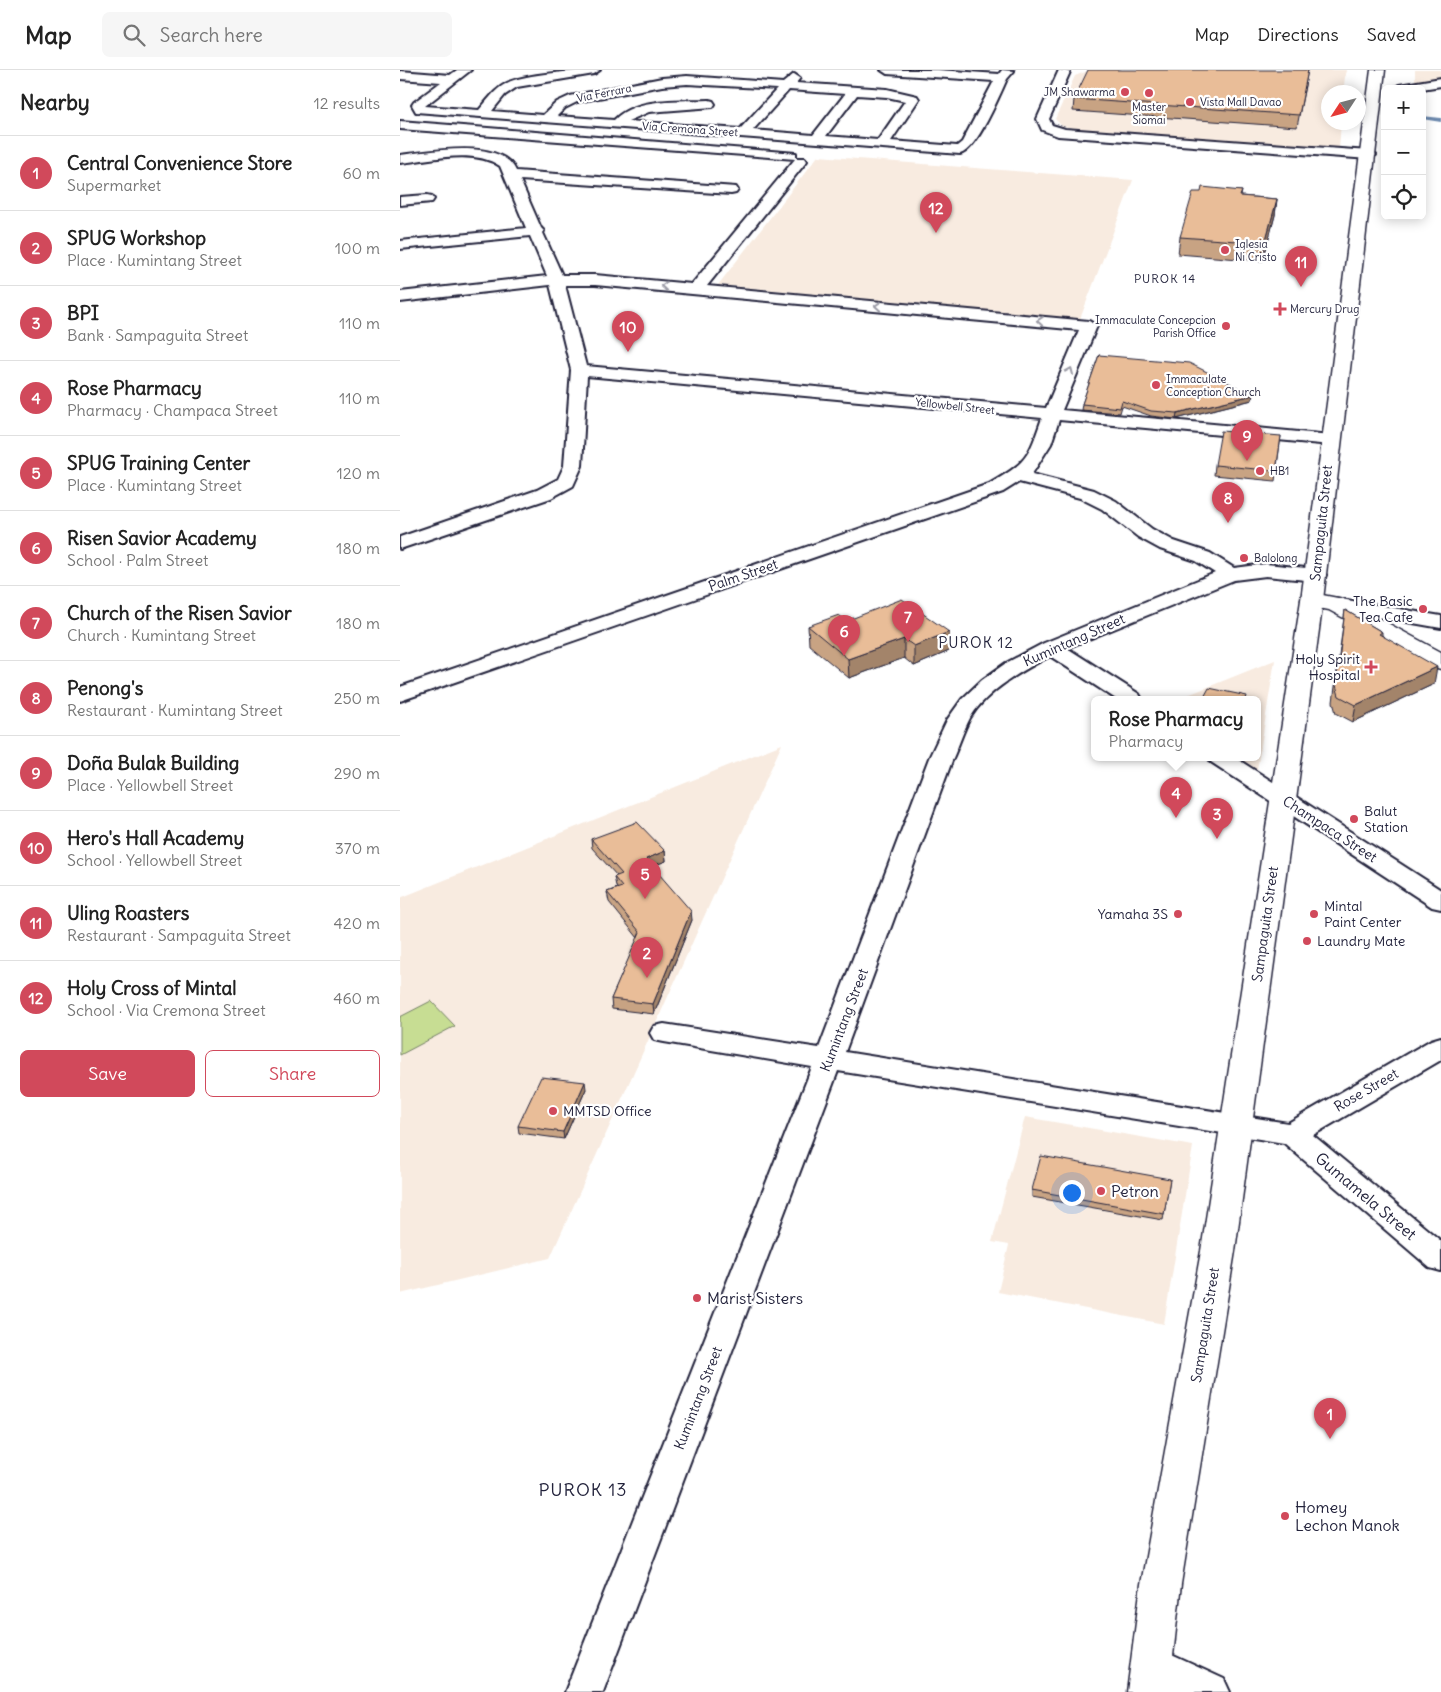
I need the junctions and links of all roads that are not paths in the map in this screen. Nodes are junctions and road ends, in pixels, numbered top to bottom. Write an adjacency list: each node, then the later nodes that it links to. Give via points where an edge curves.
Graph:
1 (465, 70): 10 (street)
2 (594, 70): 20 (street, via 513,84 501,92)
3 (802, 70): 13 (street)
4 (887, 70): 9 (street)
5 (1057, 70): 6 (street); 28 (street, via 1043,119 1047,127 1063,133)
6 (1077, 70)
7 (1378, 70): 14 (main road, Sampaguita Street)
8 (400, 75): 10 (street)
9 (1005, 75): 27 (street, Via Cremona Street, via 967,144 960,150)
10 (452, 79): 17 (street)
11 (1441, 82): 12 (street)
12 (1423, 85)
13 (787, 86): 15 (street, Via Ferrara); 21 (street, Via Ferrara, via 699,80 662,82 568,101); 25 (street)
14 (1381, 89): 28 (main road, Sampaguita Street)
15 (854, 90): 26 (street); 27 (street, Via Ferrara, via 914,98)
16 (409, 96): 17 (street)
17 (428, 97): 19 (street, via 418,105)
18 (709, 104): 23 (street, via 645,110 624,116)
19 (420, 108): 20 (street, Via Cremona Street); 22 (street)
20 (483, 113): 21 (street, Via Cremona Street)
21 (546, 118): 23 (street, Via Cremona Street)
22 (400, 120)
23 (617, 124): 25 (street, Via Cremona Street)
24 (400, 125): 37 (street, via 796,158)
25 (744, 134): 26 (street, Via Cremona Street)
26 (817, 139): 27 (street, Via Cremona Street)
27 (882, 144)
28 (1369, 155): 41 (main road, Sampaguita Street)
29 (400, 159): 30 (street, via 490,155 502,161)
30 (510, 174): 31 (street); 34 (street)
31 (732, 190)
32 (427, 199): 33 (street)
33 (400, 201)
34 (537, 231): 35 (street); 36 (street)
35 (400, 245)
36 (556, 280): 37 (street, one-way to 36, via 595,280); 38 (street); 39 (street)
37 (696, 289): 40 (street, Palm Street, one-way to 37, via 1089,326)
38 (400, 297)
39 (579, 370): 40 (street, Yellowbell Street); 43 (street, via 574,466 566,482 544,494)
40 (1051, 416): 41 (street, Yellowbell Street); 42 (street, Palm Street, via 1033,461)
41 (1331, 440): 45 (main road, Sampaguita Street)
42 (1018, 476): 44 (street, via 1087,494 1109,505 1145,533 1167,545 1203,557); 49 (street, Palm Street, via 996,488)
43 (400, 543)
44 (1230, 574): 45 (street, Kumintang Street, via 1266,570); 47 (street, Kumintang Street)
45 (1321, 593): 46 (street, Kumintang Street); 48 (main road); 52 (main road, Sampaguita Street)
46 (1441, 622)
47 (1051, 647): 50 (street); 56 (street, Kumintang Street, via 1001,676 961,716 938,767)
48 (1441, 662)
49 (400, 694)
50 (1126, 696)
51 (1225, 761): 52 (street, Champaca Street)
52 (1284, 799): 53 (street, Champaca Street); 57 (main road, Sampaguita Street)
53 (1441, 901)
54 (664, 1033): 56 (street)
55 (1441, 1047): 58 (street, Rose Street)
56 (829, 1059): 57 (street); 61 (street, Kumintang Street)
57 (1236, 1125): 58 (street); 60 (main road, Sampaguita Street, via 1162,1584)
58 (1292, 1134): 59 (street, Gumamela Street)
59 (1441, 1259)
60 (1150, 1678): 62 (street)
61 (584, 1692)
62 (1211, 1692)

